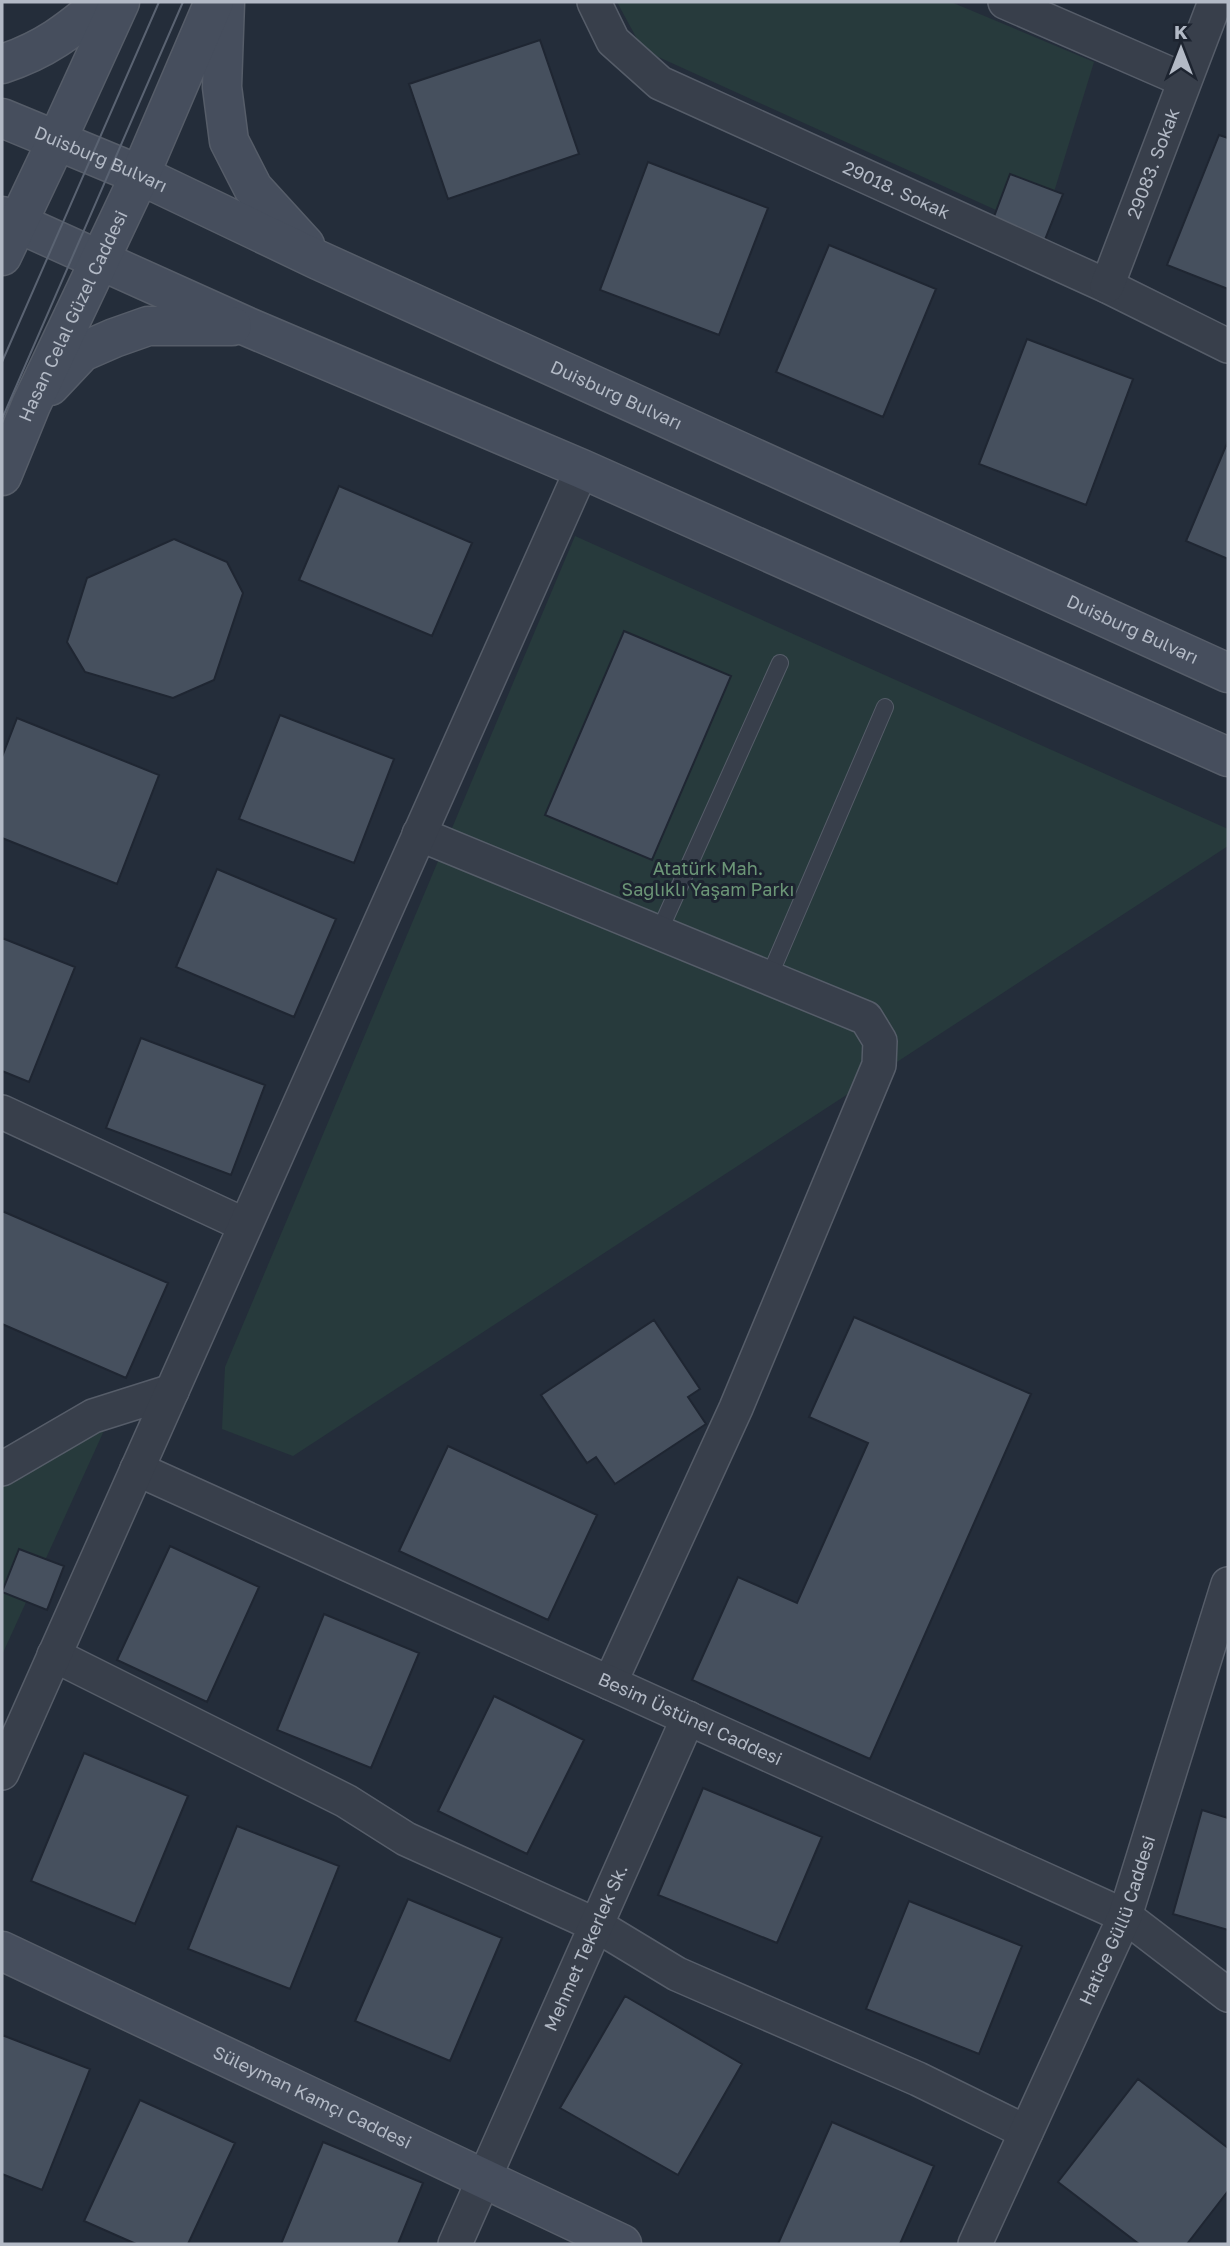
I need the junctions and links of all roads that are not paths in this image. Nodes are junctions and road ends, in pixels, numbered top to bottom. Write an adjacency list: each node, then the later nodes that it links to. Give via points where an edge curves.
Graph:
1 (103, 2): 8 (main road, via 69,31)
2 (120, 2): 11 (main road)
3 (214, 2): 12 (main road, Hasan Celal Güzel Caddesi)
4 (226, 2): 15 (main road, via 222,87 229,141 253,188)
5 (594, 2): 16 (street, 29018. Sokak, via 613,41 660,83)
6 (1005, 2): 9 (street)
7 (1214, 2): 9 (street, 29083. Sokak)
8 (2, 64)
9 (1184, 80): 16 (street, 29083. Sokak)
10 (2, 118): 11 (main road, Duisburg Bulvarı)
11 (57, 140): 12 (main road, Duisburg Bulvarı); 13 (main road)
12 (140, 175): 14 (main road, Hasan Celal Güzel Caddesi); 15 (main road, Duisburg Bulvarı)
13 (7, 232): 14 (main road)
14 (100, 259): 17 (main road); 19 (main road, Hasan Celal Güzel Caddesi)
15 (318, 260): 23 (main road, Duisburg Bulvarı)
16 (1107, 286): 18 (street, 29018. Sokak)
17 (248, 327): 19 (main road, via 148,326 114,338 82,352); 20 (main road)
18 (1228, 346)
19 (31, 405): 21 (main road, Hasan Celal Güzel Caddesi)
20 (582, 469): 25 (main road); 26 (street)
21 (2, 476)
22 (780, 663): 27 (lane)
23 (1228, 673)
24 (885, 707): 28 (lane)
25 (1228, 757)
26 (419, 834): 27 (street); 30 (street)
27 (659, 932): 28 (street)
28 (769, 977): 36 (street, via 866,1018 880,1041 879,1065 736,1408)
29 (2, 1112): 30 (street)
30 (245, 1225): 31 (street)
31 (172, 1391): 32 (street, via 93,1416); 33 (street)
32 (2, 1469)
33 (137, 1469): 35 (street); 36 (street, Besim Üstünel Caddesi)
34 (1228, 1584): 39 (street, Hatice Güllü Caddesi)
35 (54, 1655): 38 (street); 40 (street, via 346,1801 406,1839)
36 (611, 1683): 37 (street, Besim Üstünel Caddesi)
37 (688, 1718): 39 (street, Besim Üstünel Caddesi); 40 (street, Mehmet Tekerlek Sk.)
38 (2, 1773)
39 (1125, 1916): 42 (street, Besim Üstünel Caddesi); 43 (street, Hatice Güllü Caddesi)
40 (596, 1925): 43 (street, via 677,1973); 44 (street, Mehmet Tekerlek Sk.)
41 (2, 1951): 44 (main road, Süleyman Kamçı Caddesi)
42 (1228, 1995)
43 (1026, 2132): 47 (street, Hatice Güllü Caddesi)
44 (483, 2179): 45 (street, Mehmet Tekerlek Sk.); 46 (main road, Süleyman Kamçı Caddesi)
45 (455, 2244)
46 (622, 2244)
47 (975, 2244)

